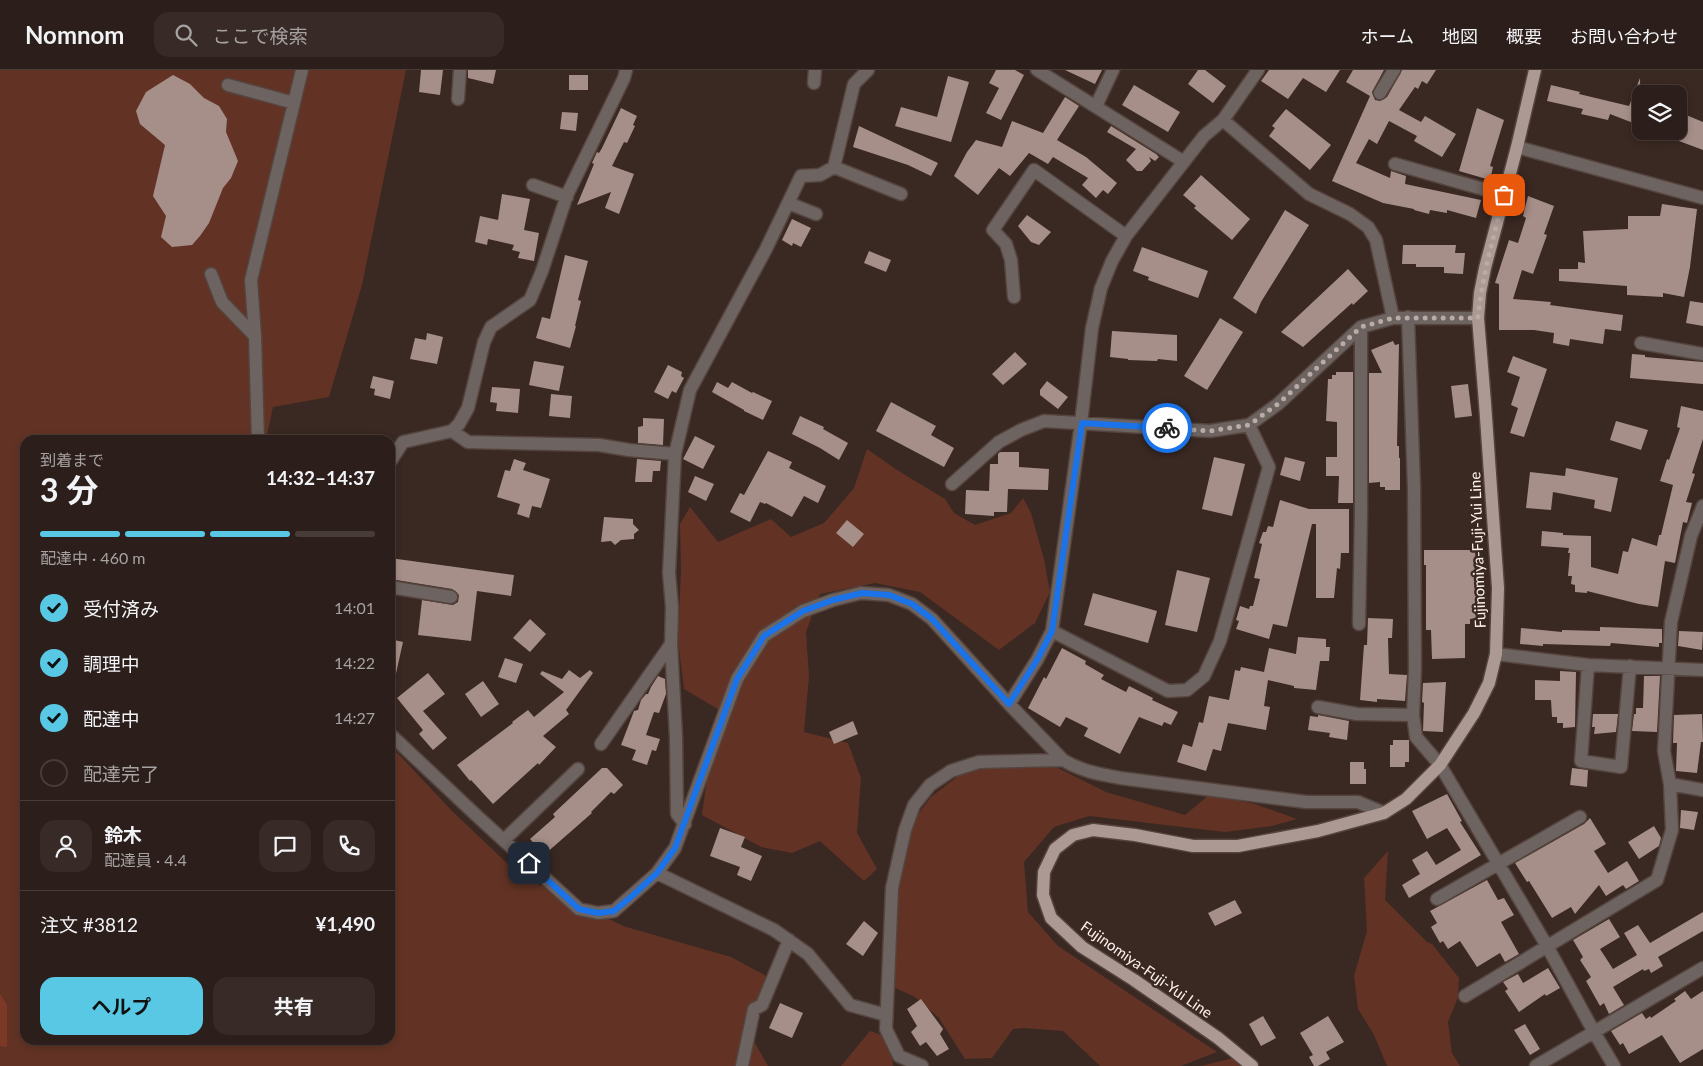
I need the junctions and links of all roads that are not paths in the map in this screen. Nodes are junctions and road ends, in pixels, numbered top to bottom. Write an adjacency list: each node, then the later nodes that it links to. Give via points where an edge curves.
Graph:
1 (302, 70): 13 (street)
2 (460, 70): 12 (street)
3 (626, 70): 23 (street)
4 (868, 70): 19 (street, via 854,84)
5 (1038, 70): 14 (street)
6 (1113, 70): 14 (street)
7 (1258, 70): 15 (street)
8 (1394, 70): 11 (street)
9 (1535, 70): 16 (main road, Fujinomiya-Fuji-Yui Line)
10 (228, 85): 13 (street)
11 (1380, 93)
12 (458, 99)
13 (294, 103): 34 (street, via 251,280)
14 (1096, 106): 17 (street)
15 (1223, 120): 17 (street, via 1204,136); 31 (street, via 1309,194 1350,214 1368,227 1376,240)
16 (1517, 147): 22 (main road, Fujinomiya-Fuji-Yui Line); 24 (street)
17 (1184, 162): 27 (street)
18 (1395, 164): 22 (street)
19 (834, 167): 21 (street); 25 (street, via 820,175 801,176)
20 (532, 185): 23 (street)
21 (901, 194)
22 (1504, 195): 32 (main road, Fujinomiya-Fuji-Yui Line, via 1485,268)
23 (567, 196): 39 (street, via 530,300 491,327 484,342 468,408)
24 (1703, 198)
25 (788, 203): 26 (street); 41 (street, via 690,390)
26 (816, 214)
27 (1126, 236): 29 (street, via 1034,170 993,230 1006,244 1011,260); 37 (street, via 1101,288 1092,328)
28 (211, 274): 34 (street, via 222,302)
29 (1014, 297)
30 (1408, 317): 31 (street); 32 (street); 57 (street, via 1414,497)
31 (1393, 318): 33 (street)
32 (1478, 318): 50 (main road, Fujinomiya-Fuji-Yui Line, via 1498,588)
33 (1361, 327): 38 (street, via 1278,404); 47 (street)
34 (255, 336): 40 (street)
35 (1641, 343): 36 (street)
36 (1703, 354)
37 (1082, 423): 38 (street, via 1210,431); 43 (street, via 1044,421 1022,430 999,442); 48 (street)
38 (1249, 425): 48 (street, via 1269,467 1220,641 1204,676 1187,690 1168,691)
39 (452, 431): 41 (street, via 468,442 599,445); 42 (street, via 404,442)
40 (258, 435)
41 (675, 454): 49 (street, via 669,572)
42 (395, 455)
43 (952, 484)
44 (1703, 506): 53 (street, via 1691,536 1671,622)
45 (395, 588): 46 (street)
46 (451, 597)
47 (1359, 624)
48 (1052, 631): 55 (street)
49 (671, 644): 59 (street); 67 (street, via 677,814)
50 (1496, 654): 51 (street); 61 (main road, Fujinomiya-Fuji-Yui Line, via 1489,683 1474,713)
51 (1588, 665): 52 (street); 52 (street, via 1581,761 1621,768)
52 (1630, 666): 53 (street)
53 (1670, 668): 54 (street); 63 (street, via 1664,751)
54 (1703, 670)
55 (1009, 704): 60 (street); 67 (street, via 932,619 912,604 889,595 862,593 803,611 764,636 737,679)
56 (1318, 706): 57 (street, via 1357,714)
57 (1413, 715): 61 (street, via 1416,737)
58 (395, 739): 68 (street)
59 (600, 744)
60 (1063, 760): 65 (street, via 1090,772 1120,778 1306,802 1358,802); 76 (street, via 979,762 951,772 930,785 914,805 892,888)
61 (1440, 765): 65 (main road, Fujinomiya-Fuji-Yui Line, via 1406,799); 69 (street)
62 (578, 769): 68 (street)
63 (1670, 784): 64 (street); 73 (street, via 1672,830 1658,880)
64 (1703, 790)
65 (1384, 813): 80 (main road, Fujinomiya-Fuji-Yui Line, via 1318,831 1238,846 1193,846 1093,830 1073,835 1055,849 1044,872 1043,896 1050,918 1082,947 1218,1038)
66 (1580, 816): 69 (street)
67 (685, 824): 70 (street, via 675,848)
68 (504, 840): 70 (street, via 579,909 598,913 614,911)
69 (1498, 863): 71 (street); 73 (street)
70 (657, 873): 72 (street)
71 (1437, 899)
72 (789, 940): 76 (street, via 808,954 850,1005); 78 (street, via 762,1005 754,1009)
73 (1548, 946): 75 (street); 77 (street)
74 (1703, 968): 77 (street)
75 (1465, 996)
76 (886, 1015): 79 (street, via 886,1029 899,1056)
77 (1594, 1032): 81 (street); 82 (street)
78 (742, 1066)
79 (922, 1066)
80 (1252, 1066)
81 (1536, 1066)
82 (1614, 1066)

